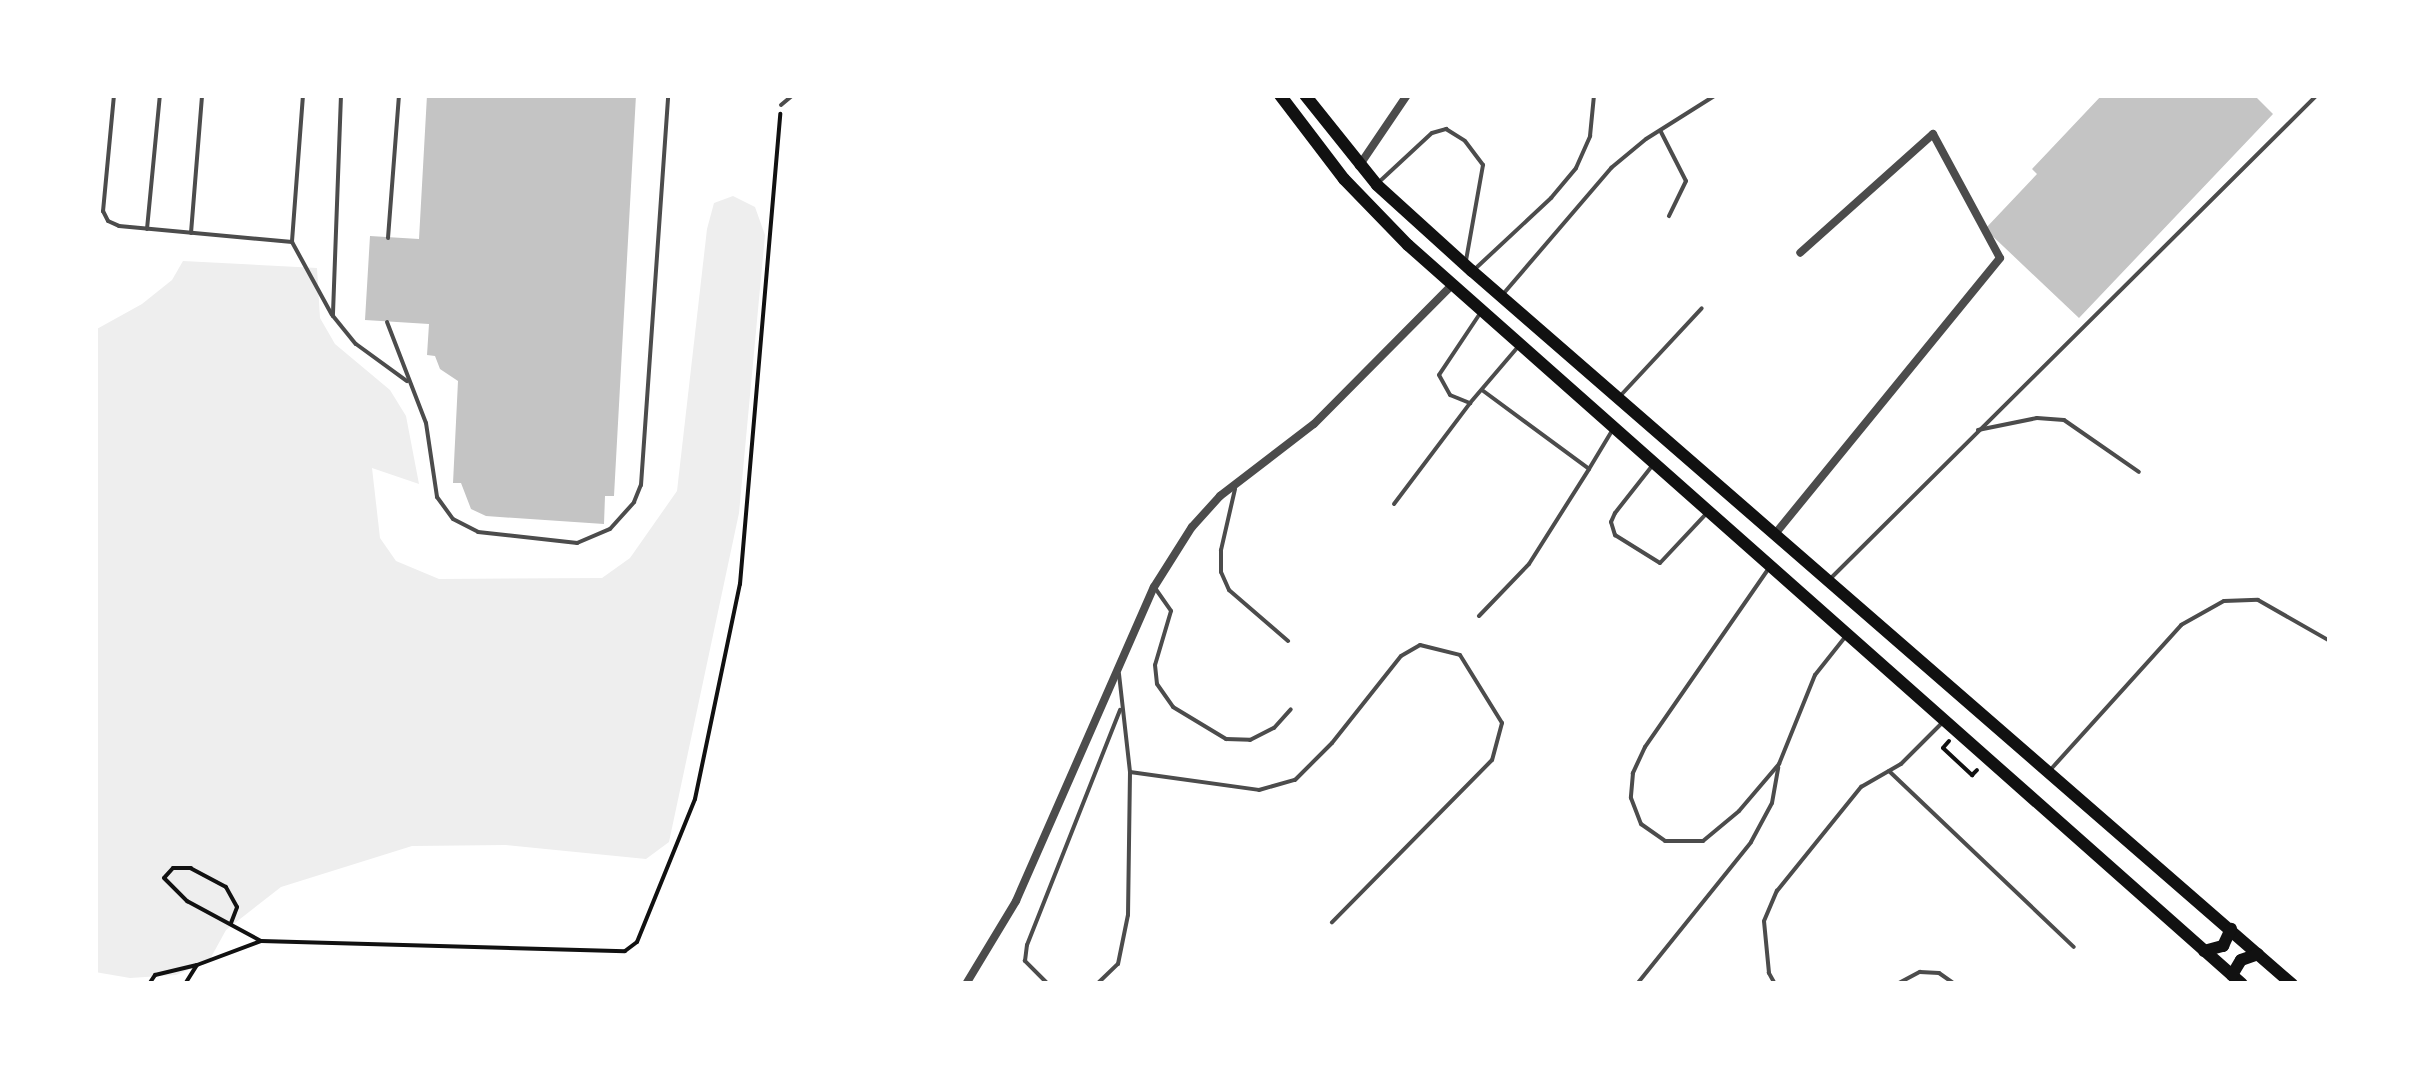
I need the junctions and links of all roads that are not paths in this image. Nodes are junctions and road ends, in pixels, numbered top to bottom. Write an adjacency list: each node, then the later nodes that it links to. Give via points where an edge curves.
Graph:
1 (114, 95): 20 (lane, via 103,211 120,226)
2 (160, 95): 20 (lane)
3 (202, 95): 21 (lane)
4 (302, 95): 23 (lane)
5 (341, 95): 30 (lane)
6 (399, 95): 22 (lane)
7 (668, 95): 33 (lane, via 640,484 624,517 577,543 465,527 437,497 426,423)
8 (782, 95): 9 (lane, via 781,105)
9 (792, 95)
10 (1280, 95): 26 (highway, via 1344,179)
11 (1305, 95): 17 (highway)
12 (1407, 95): 17 (street)
13 (1594, 95): 25 (lane, via 1590,136 1576,168)
14 (1716, 95): 16 (lane)
15 (2317, 95): 38 (lane)
16 (1661, 132): 19 (lane, via 1686,181); 27 (lane, via 1611,168)
17 (1359, 166): 18 (highway)
18 (1377, 185): 25 (highway); 25 (lane, via 1432,133 1446,130 1465,141 1482,165)
19 (1670, 216)
20 (147, 229): 21 (lane)
21 (191, 233): 23 (lane)
22 (388, 238)
23 (292, 242): 30 (lane)
24 (1800, 253): 45 (street, via 1933,134 2000,258)
25 (1469, 268): 27 (highway)
26 (1452, 285): 29 (highway); 42 (street, via 1314,424)
27 (1500, 296): 35 (highway)
28 (1702, 308): 35 (lane)
29 (1482, 311): 32 (highway); 36 (lane, via 1439,375 1450,395)
30 (333, 316): 33 (lane, via 356,344)
31 (387, 322): 33 (lane)
32 (1520, 344): 34 (lane); 37 (highway)
33 (408, 381)
34 (1482, 390): 36 (lane); 40 (lane)
35 (1619, 398): 45 (highway)
36 (1470, 403): 43 (lane)
37 (1615, 426): 39 (highway); 40 (lane)
38 (1978, 430): 41 (lane, via 2037,418 2064,420); 47 (lane)
39 (1655, 462): 44 (highway); 44 (lane, via 1616,513 1615,534 1660,563)
40 (1589, 469): 49 (lane, via 1529,564)
41 (2139, 472)
42 (1236, 484): 48 (street, via 1192,527); 51 (lane, via 1221,572 1229,590)
43 (1394, 504)
44 (1710, 509): 46 (highway)
45 (1774, 534): 47 (highway)
46 (1772, 564): 50 (highway); 57 (lane, via 1645,747 1631,798 1641,824 1666,841 1703,841)
47 (1828, 581): 60 (highway)
48 (1154, 586): 53 (street); 55 (lane, via 1171,612 1156,665 1157,684 1173,707 1226,740 1250,740)
49 (1478, 616)
50 (1848, 632): 56 (highway); 57 (lane, via 1815,675)
51 (1288, 641)
52 (2330, 641): 60 (lane, via 2258,600 2224,601 2181,626)
53 (1118, 665): 54 (lane); 67 (street, via 1016,901)
54 (1122, 706): 59 (lane); 68 (lane, via 1027,944 1026,961)
55 (1291, 709)
56 (1946, 719): 58 (lane); 64 (highway)
57 (1778, 764): 70 (lane, via 1772,803 1752,842)
58 (1889, 771): 63 (lane); 71 (lane, via 1861,787 1777,890 1764,921)
59 (1130, 772): 61 (lane, via 1259,790 1295,780 1401,656 1420,645 1460,655 1502,723 1492,760); 69 (lane, via 1128,915 1118,964)
60 (2049, 772): 62 (highway)
61 (1332, 922)
62 (2230, 929): 64 (highway, via 2223,946); 65 (highway)
63 (2074, 947)
64 (2204, 951): 66 (highway)
65 (2258, 954): 66 (highway, via 2241,960); 74 (highway)
66 (2235, 981)
67 (966, 984)
68 (1048, 984)
69 (1097, 984)
70 (1638, 984)
71 (1775, 984)
72 (1897, 984): 73 (lane, via 1920,972 1939,973)
73 (1955, 984)
74 (2292, 984)

